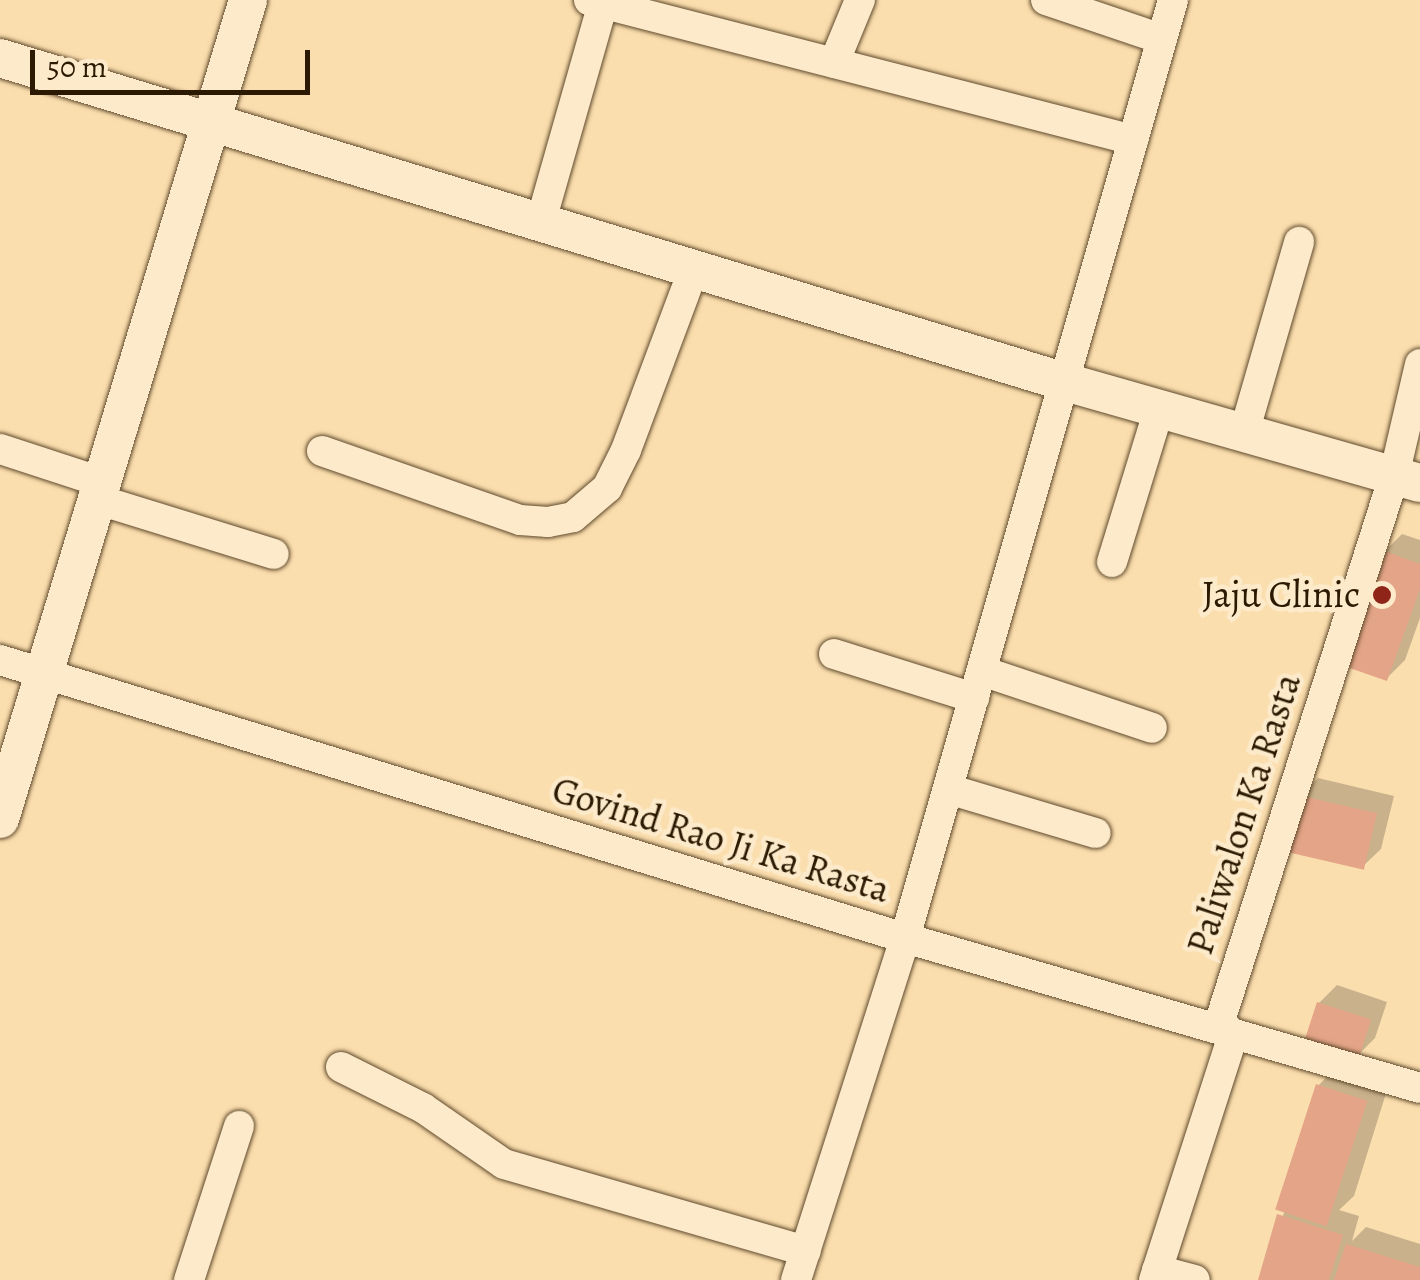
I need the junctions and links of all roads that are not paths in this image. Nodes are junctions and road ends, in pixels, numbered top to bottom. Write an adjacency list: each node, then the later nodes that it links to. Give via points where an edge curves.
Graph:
1 (248, 0): 9 (street)
2 (860, 0): 8 (street)
3 (1046, 0): 6 (street)
4 (1174, 0): 6 (street)
5 (596, 2): 8 (street); 11 (street)
6 (1162, 39): 10 (street)
7 (0, 58): 9 (street)
8 (834, 63): 10 (street)
9 (212, 119): 11 (street); 21 (street)
10 (1133, 140): 15 (street)
11 (541, 221): 13 (street)
12 (1298, 242): 17 (street)
13 (694, 268): 15 (street); 19 (street, via 608,488 572,516 520,520)
14 (1420, 364): 20 (street, Paliwalon Ka Rasta)
15 (1065, 382): 16 (street); 27 (street)
16 (1159, 409): 17 (street); 23 (street)
17 (1244, 433): 20 (street)
18 (0, 449): 21 (street)
19 (322, 451)
20 (1407, 479): 33 (street, Paliwalon Ka Rasta, via 1220,1022)
21 (99, 490): 22 (street); 26 (street)
22 (274, 554)
23 (1112, 562)
24 (834, 654): 27 (street)
25 (0, 660): 26 (street, Govind Rao Ji Ka Rasta)
26 (44, 674): 30 (street); 32 (street, Govind Rao Ji Ka Rasta)
27 (978, 684): 28 (street); 29 (street)
28 (1152, 728)
29 (948, 789): 31 (street); 32 (street)
30 (0, 818)
31 (1096, 833)
32 (905, 938): 33 (street, Govind Rao Ji Ka Rasta); 37 (street)
33 (1233, 1034): 35 (street, Govind Rao Ji Ka Rasta); 38 (street, Paliwalon Ka Rasta)
34 (341, 1067): 37 (street, via 423,1108 504,1164)
35 (1420, 1088)
36 (238, 1126): 39 (street)
37 (801, 1266)
38 (1156, 1275): 40 (street)
39 (189, 1280)
40 (1195, 1280)

